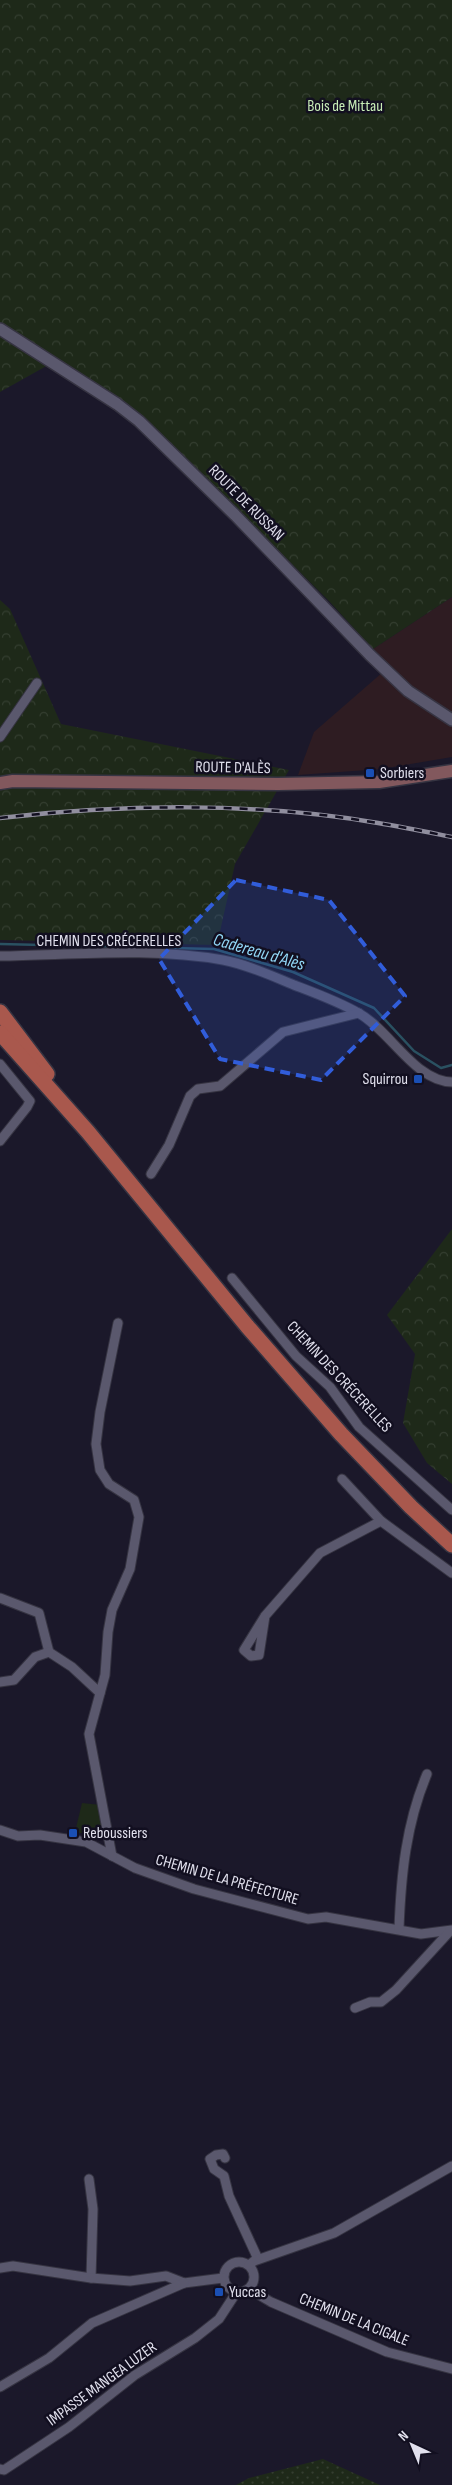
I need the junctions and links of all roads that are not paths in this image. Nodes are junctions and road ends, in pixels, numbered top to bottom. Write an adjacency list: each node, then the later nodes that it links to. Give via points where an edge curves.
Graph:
1 (0, 329): 3 (street, ROUTE DE RUSSAN, via 138,420 376,661 408,691)
2 (37, 683): 4 (street)
3 (452, 720)
4 (0, 738)
5 (452, 771): 7 (main road, ROUTE D'ALÈS, via 380,782)
6 (0, 776): 7 (main road, ROUTE D'ALÈS)
7 (13, 781): 8 (main road, ROUTE D'ALÈS)
8 (0, 783)
9 (0, 956): 11 (street, CHEMIN DES CRÉCERELLES, via 158,954 224,960)
10 (0, 1012): 15 (main road)
11 (359, 1013): 14 (street, CHEMIN DES CRÉCERELLES, via 427,1074); 17 (street, via 283,1032 220,1086 198,1089 190,1096 169,1145)
12 (0, 1033): 15 (main road)
13 (0, 1064): 16 (street, via 30,1101)
14 (452, 1082)
15 (88, 1132): 23 (main road, via 241,1319 336,1428)
16 (0, 1141)
17 (152, 1174)
18 (232, 1278): 21 (street, CHEMIN DES CRÉCERELLES, via 296,1356 330,1387 360,1427)
19 (118, 1323): 29 (street, via 96,1444 100,1470 109,1484 134,1500 139,1517 130,1569 112,1610)
20 (342, 1479): 22 (street)
21 (452, 1510)
22 (382, 1521): 24 (street); 26 (street, via 320,1553)
23 (452, 1545)
24 (452, 1573)
25 (0, 1598): 27 (street, via 39,1614)
26 (265, 1616)
27 (48, 1652): 28 (street, via 35,1656 14,1680); 29 (street, via 72,1667)
28 (0, 1682)
29 (100, 1692): 32 (street, via 89,1734)
30 (427, 1774): 33 (street, via 416,1799 405,1849)
31 (0, 1830): 32 (street, CHEMIN DE LA PRÉFECTURE, via 18,1836 40,1835 86,1842)
32 (112, 1856): 33 (street, CHEMIN DE LA PRÉFECTURE, via 135,1868 194,1889 308,1918 326,1917)
33 (399, 1929): 34 (street, CHEMIN DE LA PRÉFECTURE, via 421,1934)
34 (451, 1931): 35 (street, via 382,2002 370,2002)
35 (355, 2008)
36 (225, 2158): 39 (street, via 223,2154 210,2159 214,2169 224,2176 229,2196)
37 (452, 2166): 39 (street, via 334,2233)
38 (89, 2179): 42 (street, via 93,2209)
39 (258, 2260): 40 (street)
40 (249, 2265): 43 (street, via 235,2262 224,2270); 45 (street, via 254,2274 253,2285)
41 (0, 2268): 42 (street, via 13,2266)
42 (91, 2278): 44 (street, via 130,2281 166,2276)
43 (223, 2278): 44 (street); 46 (street, via 229,2290)
44 (184, 2283): 48 (street, via 92,2323 49,2358)
45 (249, 2289): 46 (street); 47 (street, CHEMIN DE LA CIGALE, via 271,2302 386,2352)
46 (236, 2293): 49 (street, IMPASSE MANGEA LUZER, via 219,2319 195,2338 134,2375 69,2427)
47 (452, 2369)
48 (0, 2387)
49 (1, 2471)

